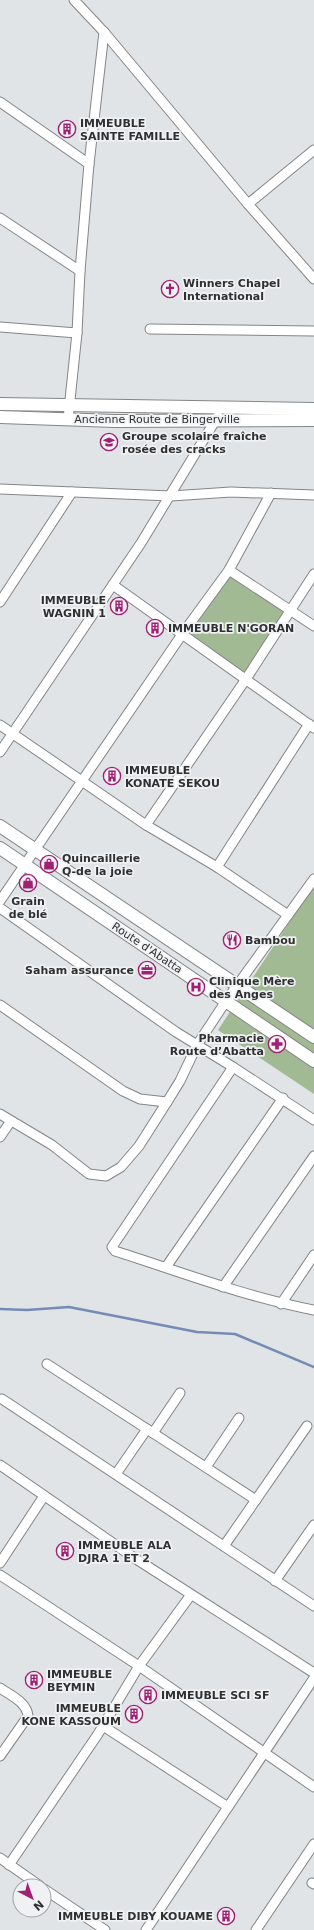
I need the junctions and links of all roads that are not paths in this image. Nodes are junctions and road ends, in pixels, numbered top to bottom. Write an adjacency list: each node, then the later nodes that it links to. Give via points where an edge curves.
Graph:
1 (74, 0): 2 (street)
2 (104, 32): 5 (street); 6 (street)
3 (0, 102): 5 (street)
4 (314, 150): 6 (street)
5 (89, 164): 8 (street)
6 (248, 204): 9 (street)
7 (0, 218): 8 (street)
8 (80, 271): 13 (street)
9 (314, 279)
10 (0, 327): 13 (street)
11 (150, 329): 12 (street)
12 (314, 331)
13 (78, 333): 15 (street)
14 (0, 404): 15 (street, Ancienne Route de Bingerville)
15 (70, 405): 16 (street, Ancienne Route de Bingerville); 19 (street)
16 (223, 408): 17 (street, Ancienne Route de Bingerville); 20 (street)
17 (314, 409)
18 (0, 417): 19 (street, Ancienne Route de Bingerville)
19 (68, 419): 20 (street, Ancienne Route de Bingerville)
20 (216, 420): 21 (street, Ancienne Route de Bingerville); 26 (street)
21 (314, 420)
22 (0, 489): 23 (street)
23 (72, 492): 26 (street); 30 (street)
24 (271, 493): 25 (street); 26 (street, via 231,492); 27 (street)
25 (314, 495)
26 (170, 496): 29 (street)
27 (229, 570): 31 (street); 33 (street)
28 (314, 574): 31 (street)
29 (113, 585): 33 (street); 37 (street)
30 (0, 602)
31 (291, 610): 32 (street); 34 (street)
32 (314, 626)
33 (183, 633): 34 (street); 39 (street)
34 (246, 679): 36 (street); 40 (street)
35 (0, 724): 37 (street)
36 (311, 726): 45 (street)
37 (14, 734): 38 (street); 39 (street)
38 (0, 752)
39 (81, 781): 40 (street); 43 (street)
40 (146, 825): 45 (street)
41 (0, 826): 43 (street, Route d'Abatta)
42 (0, 848): 44 (street, Route d'Abatta)
43 (34, 850): 44 (street); 50 (street, Route d'Abatta)
44 (24, 864): 47 (street); 51 (street, Route d'Abatta)
45 (217, 867): 49 (street)
46 (314, 879): 49 (street)
47 (0, 901)
48 (0, 908): 54 (street)
49 (288, 915): 50 (street)
50 (237, 986): 51 (street); 53 (street, Route d'Abatta)
51 (226, 1001): 54 (street); 55 (street, Route d'Abatta)
52 (0, 1005): 58 (street, via 123,1091 140,1099)
53 (314, 1037)
54 (197, 1045): 56 (street); 58 (street)
55 (314, 1061)
56 (233, 1067): 57 (street); 65 (street, via 112,1244 115,1251)
57 (283, 1098): 60 (street); 65 (street)
58 (167, 1102): 61 (street, via 139,1146 121,1167 106,1176 89,1174 52,1145)
59 (0, 1114): 61 (street)
60 (314, 1120)
61 (11, 1121): 62 (street)
62 (0, 1137)
63 (314, 1156): 66 (street)
64 (314, 1255): 67 (street)
65 (166, 1267): 66 (street)
66 (222, 1287): 67 (street)
67 (281, 1304): 68 (street)
68 (314, 1310)
69 (47, 1364): 74 (street)
70 (180, 1393): 74 (street)
71 (2, 1399): 77 (street)
72 (239, 1418): 76 (street)
73 (307, 1426): 79 (street)
74 (150, 1431): 76 (street); 77 (street)
75 (0, 1465): 78 (street)
76 (206, 1467): 79 (street)
77 (116, 1474): 81 (street)
78 (44, 1496): 82 (street); 85 (street)
79 (256, 1500): 81 (street)
80 (314, 1525): 84 (street)
81 (224, 1546): 84 (street)
82 (0, 1563)
83 (0, 1575): 87 (street)
84 (275, 1581): 86 (street)
85 (190, 1596): 87 (street); 88 (street)
86 (314, 1606)
87 (139, 1666): 91 (street); 92 (street)
88 (314, 1673)
89 (314, 1678): 92 (street)
90 (0, 1688): 93 (street, via 23,1705 28,1716)
91 (103, 1726): 95 (street); 98 (street)
92 (264, 1752): 94 (street); 95 (street)
93 (0, 1756)
94 (314, 1787)
95 (228, 1807): 102 (street)
96 (314, 1844): 103 (street)
97 (0, 1858): 98 (street)
98 (9, 1865): 99 (street)
99 (28, 1878)
100 (52, 1894): 101 (street)
101 (105, 1930)
102 (146, 1930)
103 (256, 1930)

